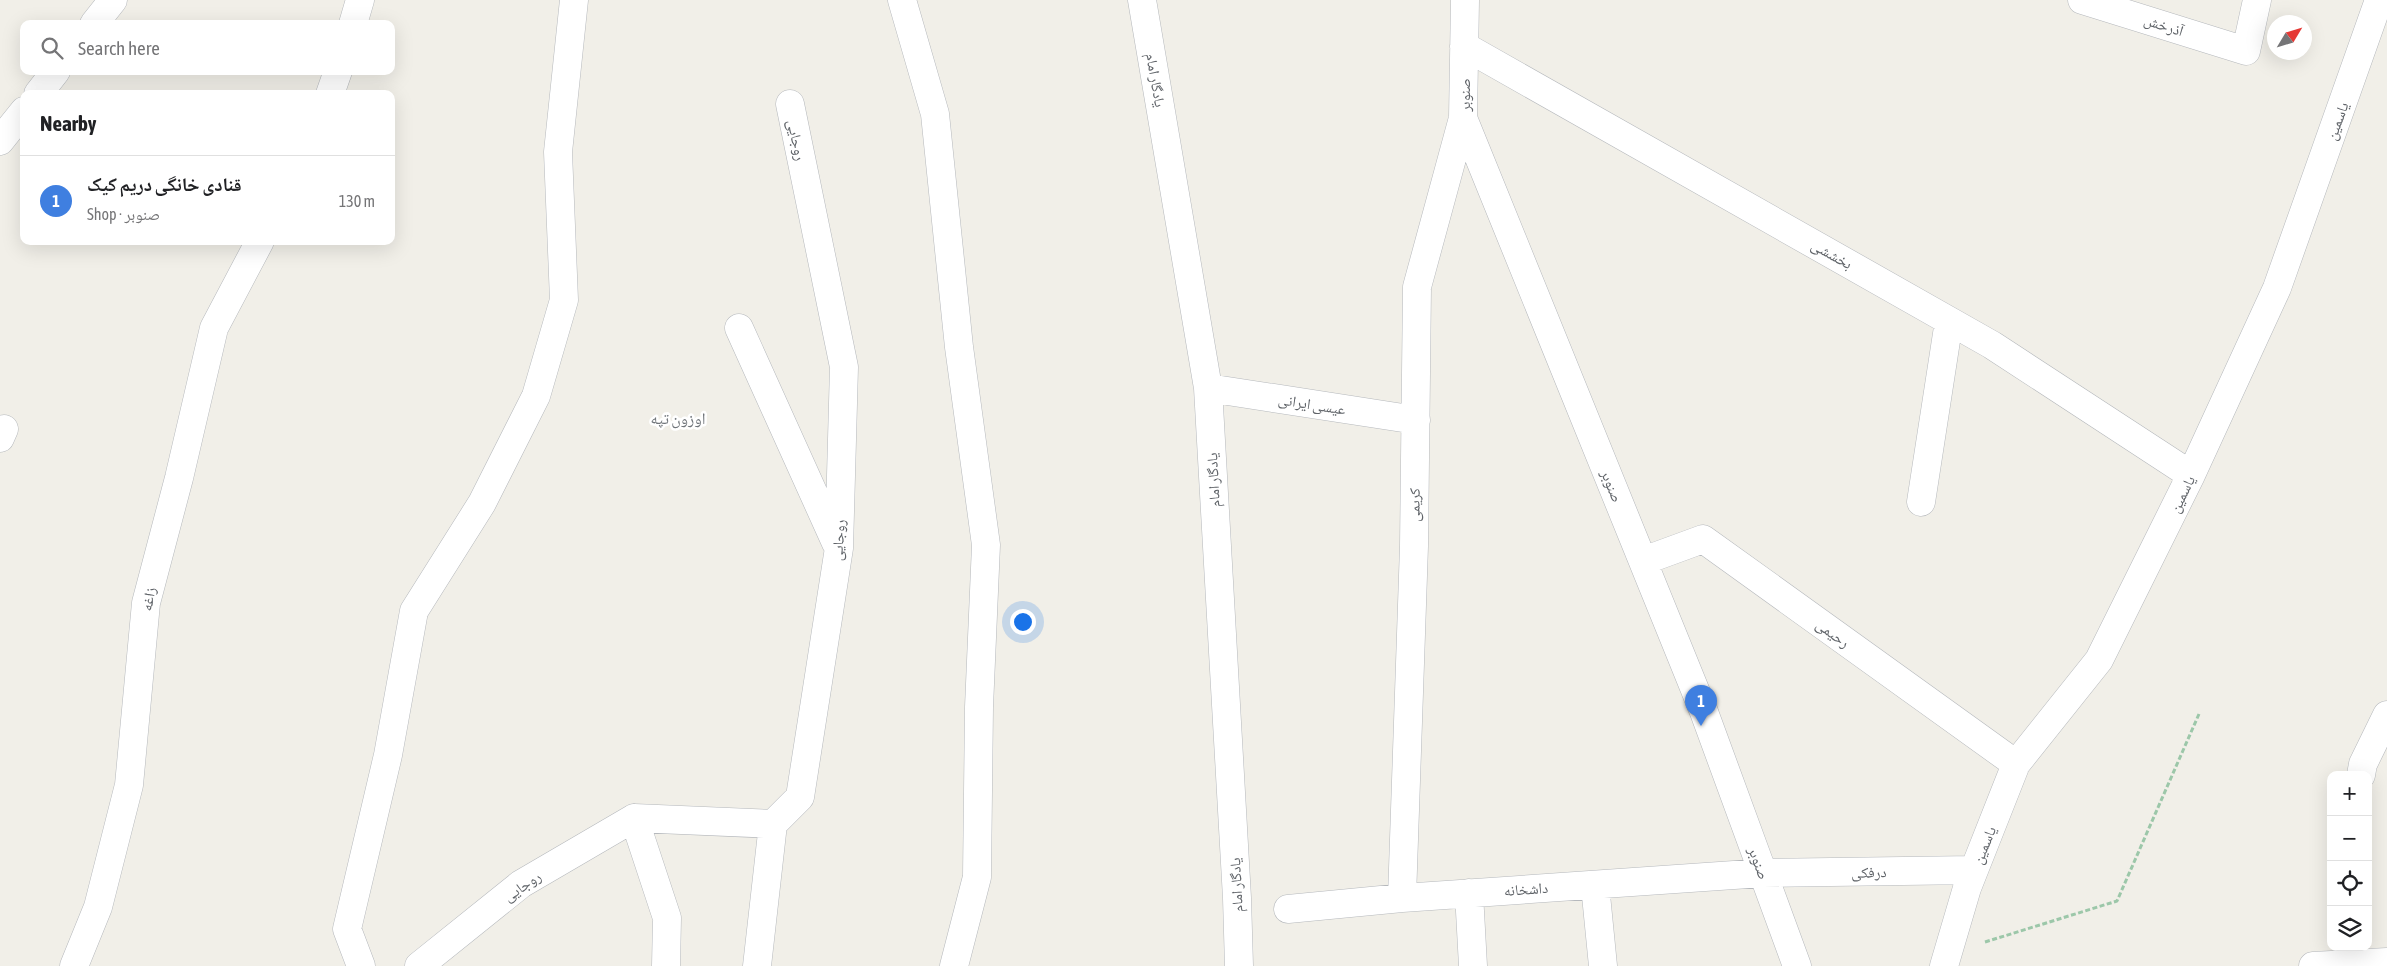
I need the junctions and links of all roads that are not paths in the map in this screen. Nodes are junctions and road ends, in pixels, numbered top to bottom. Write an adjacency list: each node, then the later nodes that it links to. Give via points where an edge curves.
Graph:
1 (113, 0): 10 (street)
2 (360, 0): 11 (street)
3 (574, 0): 45 (street, via 558,152 564,300 536,396 482,503 414,611 388,754 347,929)
4 (902, 0): 49 (street, via 934,114 959,347 986,545 979,707 977,877)
5 (1142, 0): 24 (street, یادگار امام)
6 (1465, 0): 12 (street, صنوبر)
7 (2082, 0): 8 (street, آذرخش, via 2246,51)
8 (2257, 0)
9 (2379, 0): 26 (street, یاسمین, via 2277,288)
10 (97, 20)
11 (354, 20)
12 (1464, 46): 19 (street, صنوبر); 22 (street, بخششی)
13 (53, 75): 15 (street)
14 (337, 75): 16 (street)
15 (41, 90)
16 (331, 90)
17 (790, 104): 28 (street, روجایی, via 844,368)
18 (20, 116): 20 (street)
19 (1463, 118): 25 (street, کریمی, via 1417,287); 29 (street, صنوبر)
20 (0, 141)
21 (258, 245): 44 (street, زاغه, via 214,328 146,603 129,785 98,907)
22 (1949, 321): 26 (street, بخششی, via 1992,344); 27 (street)
23 (739, 328): 28 (street)
24 (1208, 388): 25 (street, عیسی ایرانی); 50 (street, یادگار امام)
25 (1416, 420): 39 (street, کریمی)
26 (2191, 475): 31 (street, یاسمین, via 2099,660)
27 (1921, 502)
28 (839, 548): 34 (street, روجایی, via 800,797)
29 (1643, 561): 31 (street, رحیمی, via 1703,539); 36 (street, صنوبر, via 1704,712)
30 (2387, 715): 32 (street)
31 (2016, 764): 35 (street, یاسمین)
32 (2361, 771)
33 (634, 818): 34 (street); 46 (street, روجایی, via 521,884); 47 (street, via 668,918)
34 (773, 824): 48 (street)
35 (1974, 870): 36 (street, درفکی); 42 (street, یاسمین)
36 (1763, 873): 37 (street, داشخانه); 53 (street, صنوبر)
37 (1595, 885): 38 (street, داشخانه); 52 (street)
38 (1469, 893): 39 (street, داشخانه); 51 (street)
39 (1402, 898): 40 (street, داشخانه)
40 (1288, 909)
41 (2349, 956): 43 (street); 54 (street)
42 (1946, 959)
43 (2387, 962)
44 (74, 966)
45 (361, 966)
46 (419, 966)
47 (666, 966)
48 (757, 966)
49 (954, 966)
50 (1239, 966)
51 (1473, 966)
52 (1603, 966)
53 (1797, 966)
54 (2313, 966)

